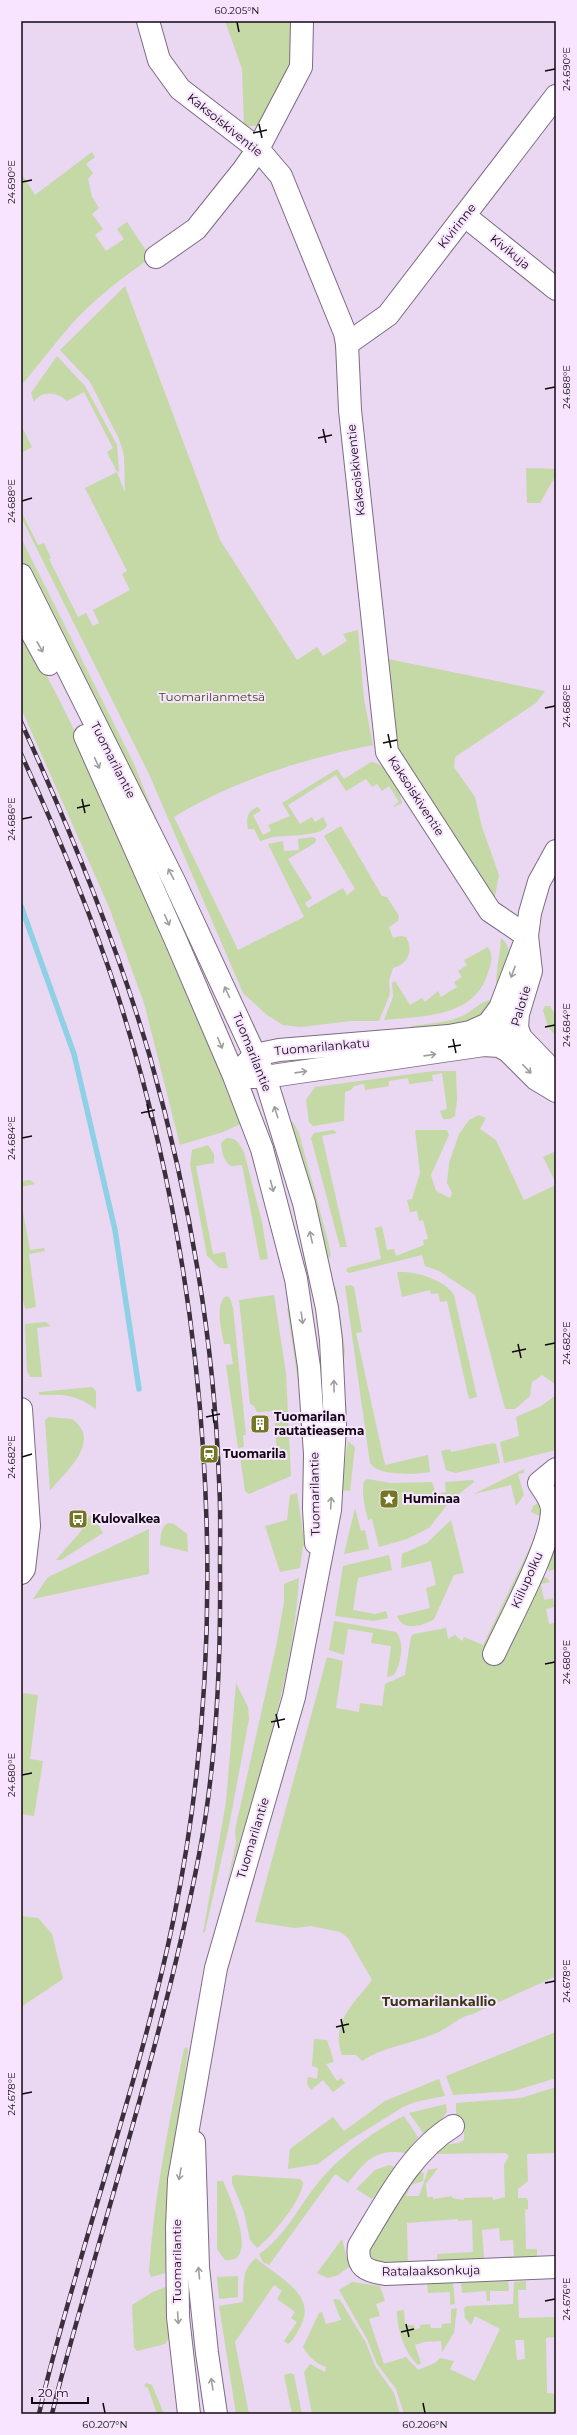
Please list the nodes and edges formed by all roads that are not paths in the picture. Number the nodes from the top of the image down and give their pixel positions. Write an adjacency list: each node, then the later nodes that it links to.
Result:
1 (148, 21): 4 (street, Kaksoiskiventie)
2 (302, 21): 4 (street)
3 (556, 96): 5 (street, Kivirinne)
4 (258, 149): 6 (street); 8 (street, Kaksoiskiventie)
5 (465, 216): 7 (street, Kivikuja); 8 (street, Kivirinne)
6 (156, 257)
7 (556, 289)
8 (347, 344): 12 (street, Kaksoiskiventie)
9 (21, 575): 16 (street, Tuomarilantie, one-way to 9)
10 (21, 612): 17 (street, Tuomarilantie, one-way to 17)
11 (556, 851): 12 (street, Palotie)
12 (527, 936): 13 (street, Palotie, one-way to 13); 14 (street, Palotie)
13 (488, 1024): 14 (street); 15 (street, Palotie); 16 (street, Tuomarilankatu)
14 (517, 1028): 15 (street, Palotie); 19 (street)
15 (499, 1046): 18 (street, Tuomarilankatu, one-way to 15); 20 (street, one-way to 20)
16 (255, 1055): 17 (street); 18 (street, Tuomarilantie)
17 (234, 1076): 18 (street, Tuomarilankatu); 23 (street, Tuomarilantie, one-way to 23)
18 (265, 1077): 23 (street, Tuomarilantie, one-way to 18)
19 (556, 1086)
20 (556, 1091)
21 (21, 1409): 24 (street)
22 (556, 1469): 25 (street, Kiilupolku)
23 (318, 1569): 26 (street, Tuomarilantie)
24 (21, 1573)
25 (494, 1654)
26 (192, 2108): 29 (street, Tuomarilantie, one-way to 29); 30 (street, Tuomarilantie, one-way to 26)
27 (453, 2126): 28 (street, Ratalaaksonkuja)
28 (556, 2266)
29 (189, 2414)
30 (216, 2414)

